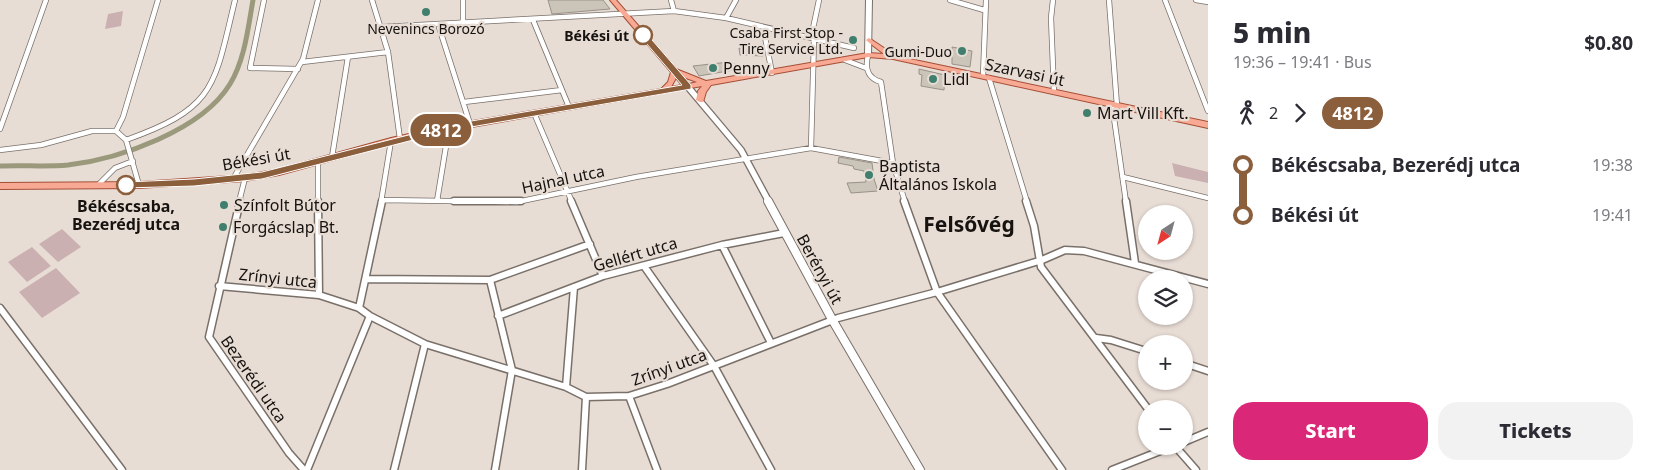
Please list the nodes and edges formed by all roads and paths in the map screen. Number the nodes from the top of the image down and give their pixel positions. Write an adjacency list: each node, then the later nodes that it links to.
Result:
1 (46, 0): 58 (street)
2 (158, 0): 59 (street)
3 (236, 0): 62 (street)
4 (264, 0): 40 (street)
5 (318, 0): 37 (street)
6 (372, 0): 27 (street)
7 (463, 0): 25 (street)
8 (613, 0): 22 (main road)
9 (671, 0): 21 (street)
10 (736, 0): 23 (street)
11 (819, 0): 29 (street)
12 (869, 0): 30 (main road)
13 (950, 0): 20 (street)
14 (986, 0): 20 (street)
15 (1053, 0): 48 (street)
16 (1109, 0): 51 (street)
17 (1164, 0): 53 (street)
18 (1196, 0): 19 (street)
19 (1208, 2)
20 (984, 10): 43 (street)
21 (674, 11): 22 (street); 23 (street)
22 (625, 14): 24 (street); 41 (main road)
23 (726, 18): 28 (street)
24 (532, 20): 25 (street); 46 (street)
25 (463, 22): 26 (street)
26 (438, 24): 27 (street); 50 (street)
27 (382, 27): 32 (street)
28 (763, 27): 29 (street); 42 (street)
29 (813, 39): 31 (street); 38 (street)
30 (869, 40): 33 (main road); 35 (main road)
31 (854, 48)
32 (388, 52): 34 (street); 60 (street)
33 (868, 55): 35 (main road, Szarvasi út); 36 (main road, Szarvasi út); 39 (street)
34 (348, 57): 37 (street); 65 (street)
35 (893, 57): 43 (main road, Szarvasi út)
36 (845, 60): 38 (main road, Szarvasi út); 39 (street)
37 (302, 62): 40 (street)
38 (813, 66): 42 (main road, Szarvasi út); 63 (street)
39 (866, 68): 69 (street)
40 (298, 69): 72 (street)
41 (674, 71): 44 (main road); 45 (main road); 47 (main road)
42 (772, 73): 44 (main road, Szarvasi út)
43 (986, 77): 48 (main road, Szarvasi út); 83 (street)
44 (708, 84): 45 (main road, Szarvasi út); 49 (main road)
45 (688, 87): 47 (main road, Békési út); 49 (street, Berényi út)
46 (562, 90): 50 (street); 52 (street)
47 (663, 91): 52 (main road, Békési út)
48 (1054, 92): 51 (main road, Szarvasi út)
49 (700, 100): 66 (street, Berényi út)
50 (464, 102): 55 (street)
51 (1115, 105): 56 (main road, Szarvasi út); 70 (street)
52 (569, 106): 54 (main road, Békési út)
53 (1208, 110)
54 (534, 113): 55 (main road, Békési út); 76 (street)
55 (470, 124): 57 (main road, Békési út)
56 (1208, 126)
57 (448, 128): 60 (main road, Békési út); 79 (street)
58 (0, 129)
59 (116, 131): 62 (street); 64 (street)
60 (400, 139): 61 (main road, Békési út)
61 (391, 141): 65 (main road, Békési út); 78 (street)
62 (126, 143): 67 (street)
63 (811, 148): 66 (street, Hajnal utca); 69 (street, Hajnal utca)
64 (0, 150)
65 (332, 158): 68 (main road, Békési út)
66 (746, 159): 76 (street, Hajnal utca); 80 (street, Berényi út)
67 (133, 161): 73 (street); 74 (street)
68 (318, 161): 71 (main road, Békési út); 93 (street)
69 (893, 163): 92 (street)
70 (1123, 177): 77 (street); 84 (street)
71 (245, 178): 72 (main road, Békési út); 90 (street, Bezerédi utca)
72 (233, 180): 74 (main road, Békési út)
73 (98, 185): 74 (main road, Békési út); 75 (main road, Békési út)
74 (139, 185)
75 (1, 187)
76 (566, 191): 79 (street, Hajnal utca); 81 (street)
77 (1208, 198)
78 (383, 200): 79 (street, Hajnal utca); 87 (street)
79 (437, 201)
80 (784, 233): 82 (street, Gellért utca); 98 (street, Berényi út)
81 (590, 244): 86 (street); 88 (street)
82 (722, 245): 85 (street, Gellért utca); 100 (street)
83 (1042, 260): 84 (street, Zrínyi utca); 92 (street, Zrínyi utca); 99 (street)
84 (1135, 264): 89 (street, Zrínyi utca)
85 (644, 266): 86 (street, Gellért utca); 103 (street)
86 (604, 276): 91 (street, Gellért utca)
87 (367, 279): 88 (street); 95 (street)
88 (490, 280): 97 (street)
89 (1208, 284)
90 (219, 286): 93 (street, Zrínyi utca); 116 (street, Bezerédi utca)
91 (574, 287): 97 (street, Gellért utca); 107 (street)
92 (937, 292): 98 (street, Zrínyi utca); 123 (street)
93 (319, 295): 95 (street, Zrínyi utca)
94 (0, 308): 115 (street)
95 (359, 308): 96 (street, Zrínyi utca)
96 (370, 316): 101 (street, Zrínyi utca); 116 (street)
97 (498, 316): 105 (street)
98 (833, 321): 100 (street, Zrínyi utca); 122 (street, Berényi út)
99 (1096, 338): 102 (street); 110 (street)
100 (771, 343): 103 (street, Zrínyi utca)
101 (425, 344): 105 (street, Zrínyi utca); 117 (street)
102 (1138, 348)
103 (714, 366): 108 (street, Zrínyi utca); 121 (street)
104 (1193, 366): 106 (street)
105 (512, 370): 107 (street, Zrínyi utca); 118 (street)
106 (1208, 371)
107 (566, 387): 109 (street, Zrínyi utca)
108 (629, 396): 109 (street, Zrínyi utca); 120 (street)
109 (586, 397): 119 (street)
110 (1141, 400)
111 (1208, 432): 112 (street)
112 (1193, 438)
113 (1151, 455): 124 (street)
114 (1182, 455): 125 (street)
115 (122, 470)
116 (306, 470)
117 (394, 470)
118 (495, 470)
119 (582, 470)
120 (657, 470)
121 (771, 470)
122 (920, 470)
123 (1062, 470)
124 (1112, 470)
125 (1196, 470)

